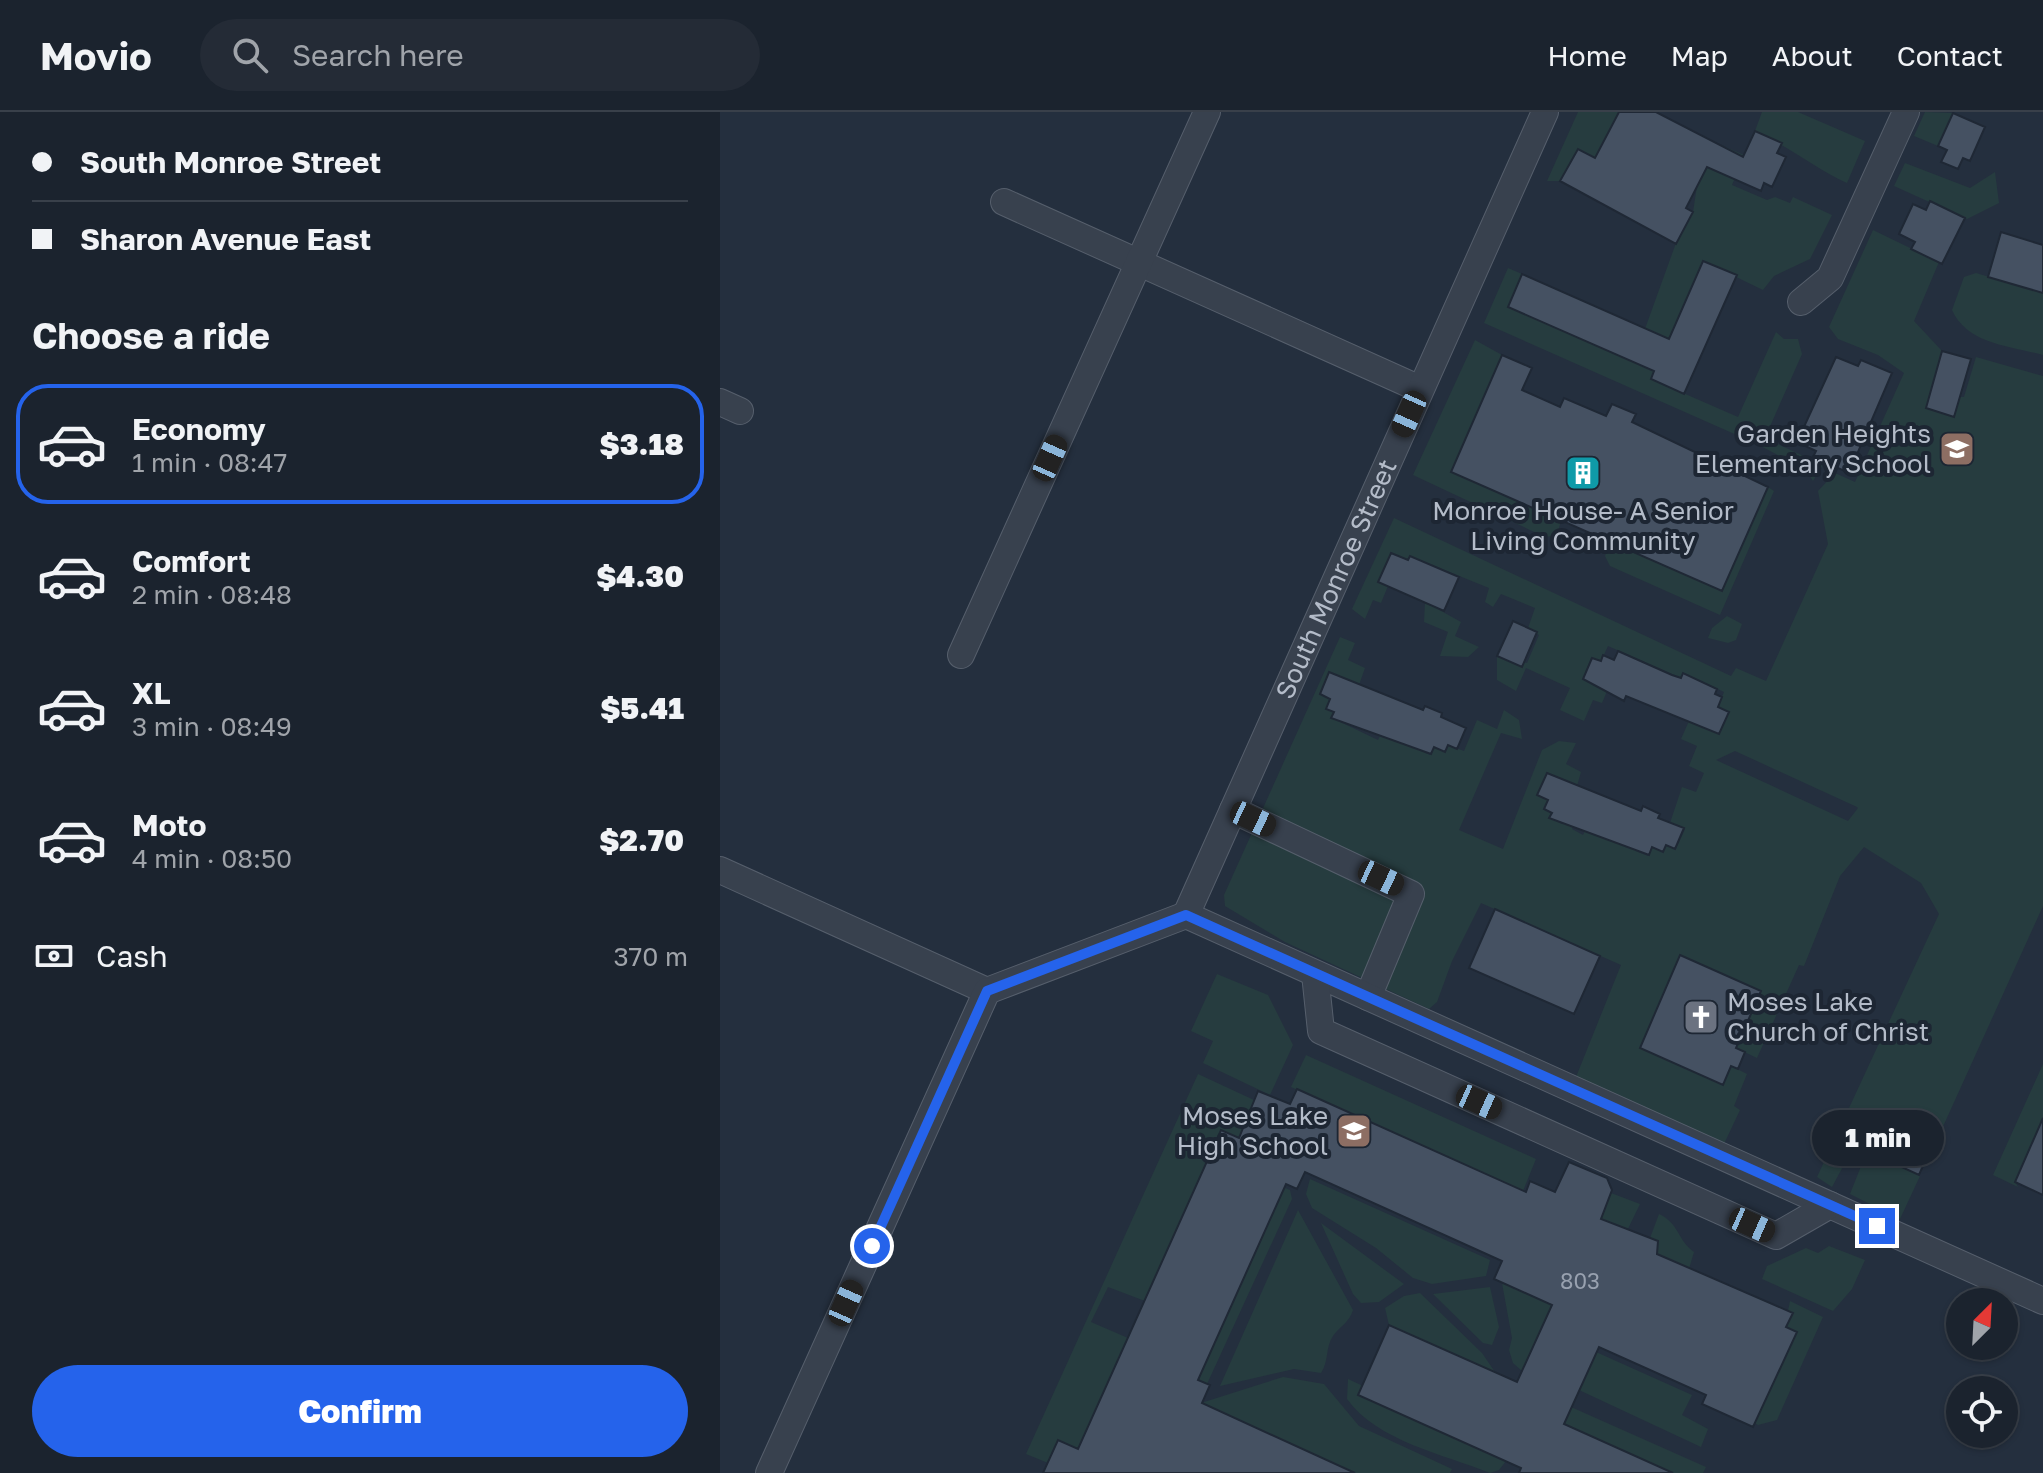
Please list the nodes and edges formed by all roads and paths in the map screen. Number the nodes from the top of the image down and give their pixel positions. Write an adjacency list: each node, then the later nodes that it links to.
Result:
1 (1207, 112): 5 (street)
2 (1545, 112): 7 (street, South Monroe Street)
3 (1906, 112): 6 (street)
4 (1004, 202): 5 (street)
5 (1139, 262): 7 (street); 8 (street)
6 (1801, 302)
7 (1420, 389): 9 (street, South Monroe Street)
8 (961, 655)
9 (1233, 810): 11 (street, South Monroe Street); 14 (street)
10 (720, 870): 13 (street)
11 (1186, 915): 12 (street); 13 (street)
12 (1315, 974): 14 (street); 15 (street)
13 (987, 991): 17 (street)
14 (1368, 997): 15 (street)
15 (1830, 1205): 16 (street)
16 (2043, 1301)
17 (769, 1473)

